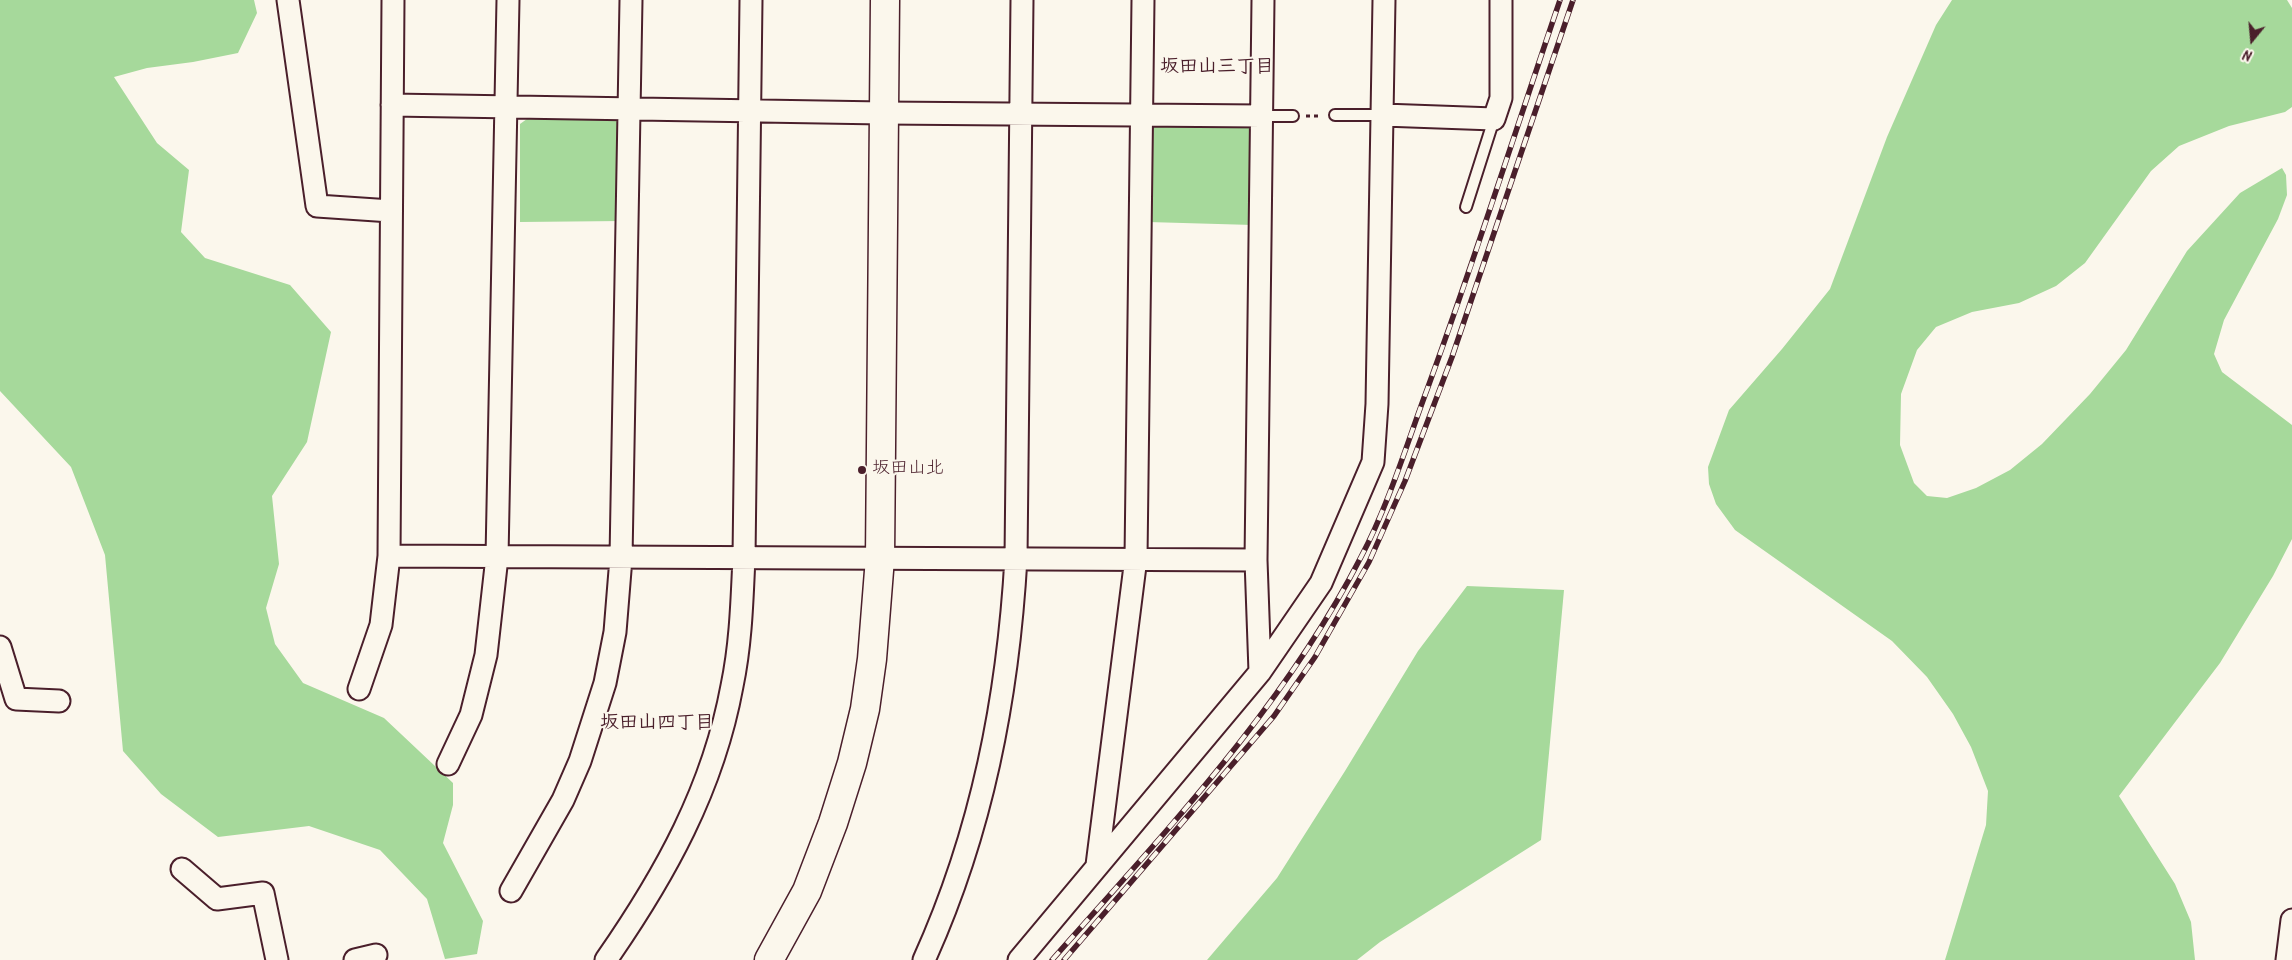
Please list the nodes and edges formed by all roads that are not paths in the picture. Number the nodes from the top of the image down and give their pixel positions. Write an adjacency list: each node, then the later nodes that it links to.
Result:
1 (288, 0): 25 (street)
2 (393, 0): 12 (street)
3 (508, 0): 13 (street)
4 (631, 0): 14 (street)
5 (751, 0): 15 (street)
6 (885, 0): 16 (street)
7 (1022, 0): 17 (street)
8 (1143, 0): 20 (street)
9 (1263, 0): 21 (street)
10 (1384, 0): 19 (street)
11 (1500, 0): 23 (street)
12 (392, 105): 13 (street); 25 (street)
13 (505, 107): 14 (street); 27 (street)
14 (628, 109): 15 (street); 29 (street)
15 (750, 111): 16 (street); 28 (street)
16 (883, 113): 17 (street); 30 (street)
17 (1021, 113): 20 (street); 31 (street)
18 (1335, 115): 19 (lane)
19 (1383, 115): 23 (street); 35 (street)
20 (1143, 116): 21 (street); 32 (street)
21 (1262, 116): 22 (lane); 33 (street)
22 (1292, 116)
23 (1494, 119): 24 (lane)
24 (1466, 207)
25 (392, 211): 26 (street)
26 (389, 556): 27 (street); 36 (street)
27 (497, 557): 29 (street); 38 (street)
28 (744, 557): 29 (street); 30 (street); 47 (street)
29 (621, 558): 41 (street)
30 (880, 558): 31 (street); 48 (street)
31 (1016, 558): 32 (street); 44 (street)
32 (1136, 558): 33 (street); 39 (street)
33 (1256, 560): 35 (street)
34 (0, 647): 37 (street)
35 (1260, 672): 39 (street)
36 (359, 689)
37 (59, 701)
38 (448, 764)
39 (1097, 865): 49 (street)
40 (182, 869): 45 (street)
41 (511, 891)
42 (2292, 920): 50 (street)
43 (376, 955): 46 (street)
44 (926, 959)
45 (277, 960)
46 (355, 960)
47 (606, 960)
48 (769, 960)
49 (1019, 960)
50 (2287, 960)

